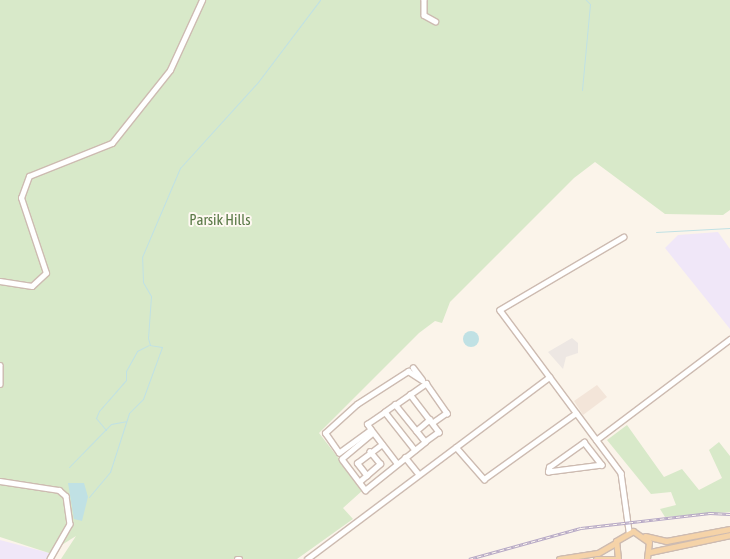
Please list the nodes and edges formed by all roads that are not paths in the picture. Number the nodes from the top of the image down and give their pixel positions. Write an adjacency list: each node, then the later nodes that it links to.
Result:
1 (202, 0): 5 (street)
2 (424, 0): 3 (street)
3 (435, 21)
4 (624, 237): 9 (street)
5 (0, 281)
6 (730, 339): 18 (street)
7 (0, 365): 10 (street)
8 (413, 368): 17 (street)
9 (549, 377): 14 (street); 21 (street)
10 (0, 384)
11 (410, 394): 12 (street); 15 (street); 15 (street)
12 (395, 405): 13 (street); 16 (street)
13 (384, 412): 17 (street); 22 (street)
14 (576, 413): 18 (street); 21 (street)
15 (432, 421): 16 (street); 19 (street)
16 (416, 430): 19 (street)
17 (372, 432): 20 (street); 30 (street)
18 (596, 440): 32 (street)
19 (425, 442): 22 (street)
20 (382, 444): 23 (street); 26 (street)
21 (456, 447): 27 (street)
22 (415, 450): 24 (street)
23 (370, 452): 28 (street); 28 (street)
24 (405, 457): 26 (street); 27 (street)
25 (563, 458): 25 (street)
26 (397, 464): 30 (street)
27 (419, 474): 38 (street)
28 (367, 476): 30 (street)
29 (0, 480): 37 (street)
30 (359, 482)
31 (730, 529): 34 (main road)
32 (629, 531): 34 (main road); 35 (main road)
33 (730, 535): 36 (main road)
34 (646, 536): 36 (main road)
35 (616, 541): 39 (main road); 41 (main road)
36 (650, 552): 42 (main road)
37 (50, 559)
38 (307, 559)
39 (559, 559)
40 (596, 559): 41 (main road)
41 (618, 559)
42 (647, 559)

